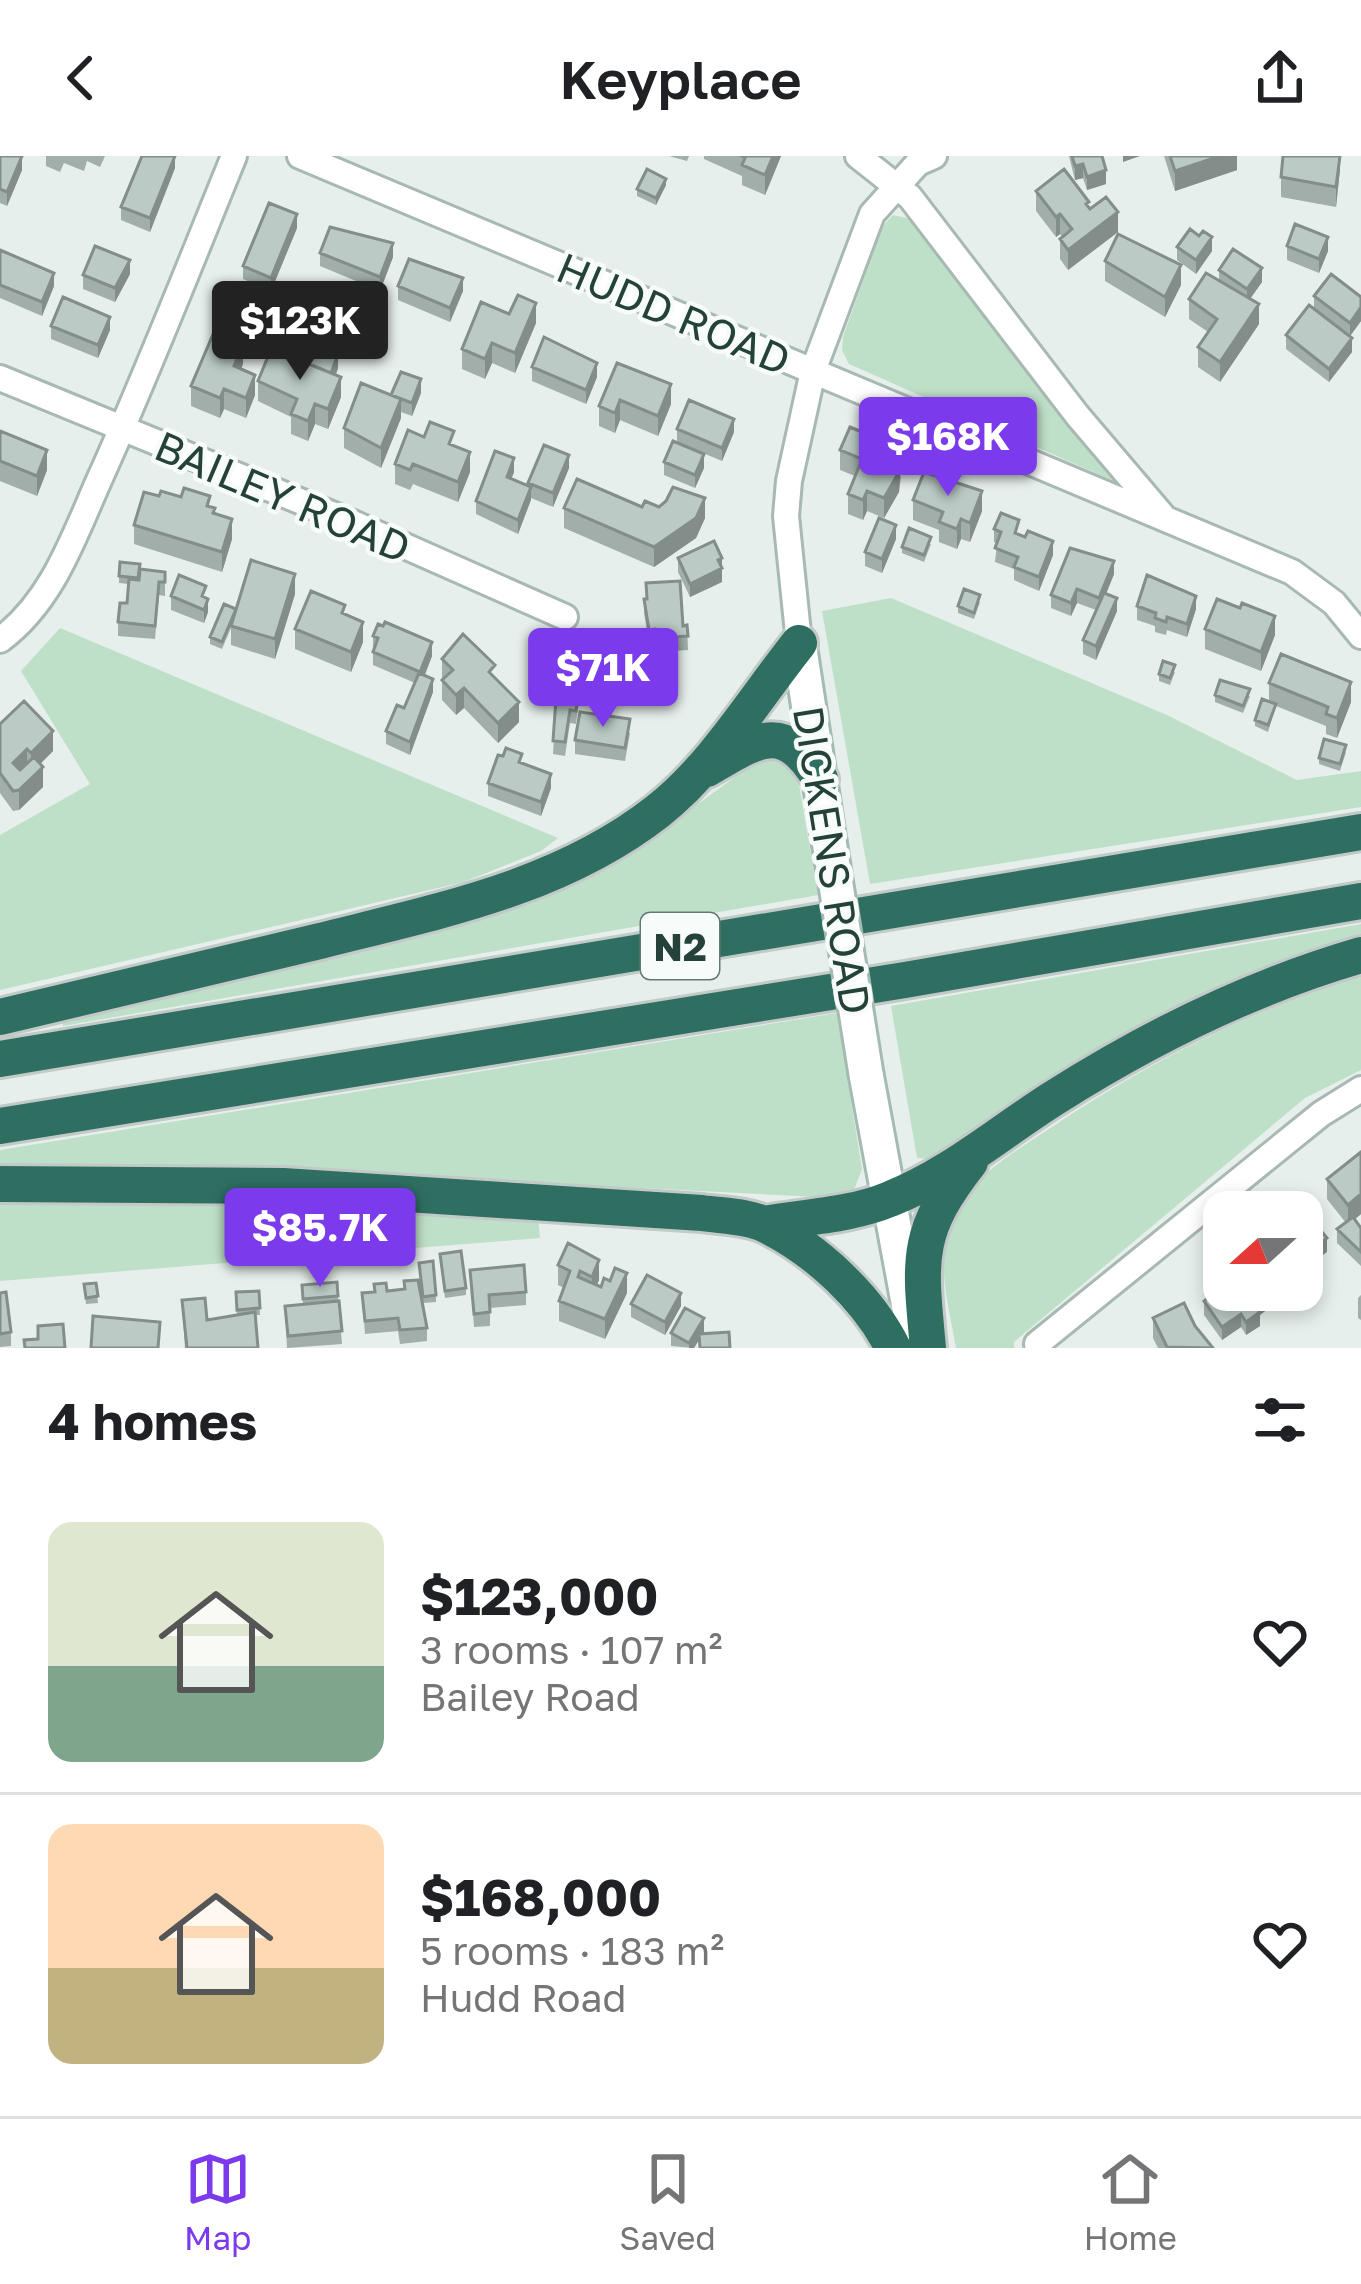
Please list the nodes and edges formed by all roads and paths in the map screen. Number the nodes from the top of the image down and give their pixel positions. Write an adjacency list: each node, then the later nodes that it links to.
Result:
1 (234, 156): 8 (street)
2 (300, 156): 6 (street, HUDD ROAD)
3 (858, 156): 5 (street)
4 (934, 156): 5 (street, DICKENS ROAD)
5 (897, 184): 6 (street, DICKENS ROAD); 9 (street)
6 (813, 371): 9 (street, HUDD ROAD); 13 (street, DICKENS ROAD)
7 (0, 378): 8 (street, BAILEY ROAD)
8 (122, 429): 10 (street, BAILEY ROAD); 12 (street)
9 (1165, 518): 11 (street, HUDD ROAD)
10 (565, 617)
11 (1361, 636)
12 (0, 640)
13 (799, 643): 14 (highway); 15 (street, DICKENS ROAD)
14 (694, 776): 15 (highway); 19 (highway)
15 (820, 779): 25 (street, DICKENS ROAD, bridge)
16 (1361, 832): 20 (highway, N2)
17 (1361, 902): 22 (highway, N2)
18 (1361, 955): 23 (highway)
19 (0, 1017)
20 (0, 1059)
21 (1361, 1089): 27 (street)
22 (0, 1126)
23 (976, 1154): 25 (highway); 30 (highway)
24 (0, 1184): 26 (highway)
25 (889, 1200): 26 (highway); 29 (street, DICKENS ROAD)
26 (764, 1223): 28 (highway)
27 (1037, 1345)
28 (892, 1348)
29 (916, 1348)
30 (928, 1348)

